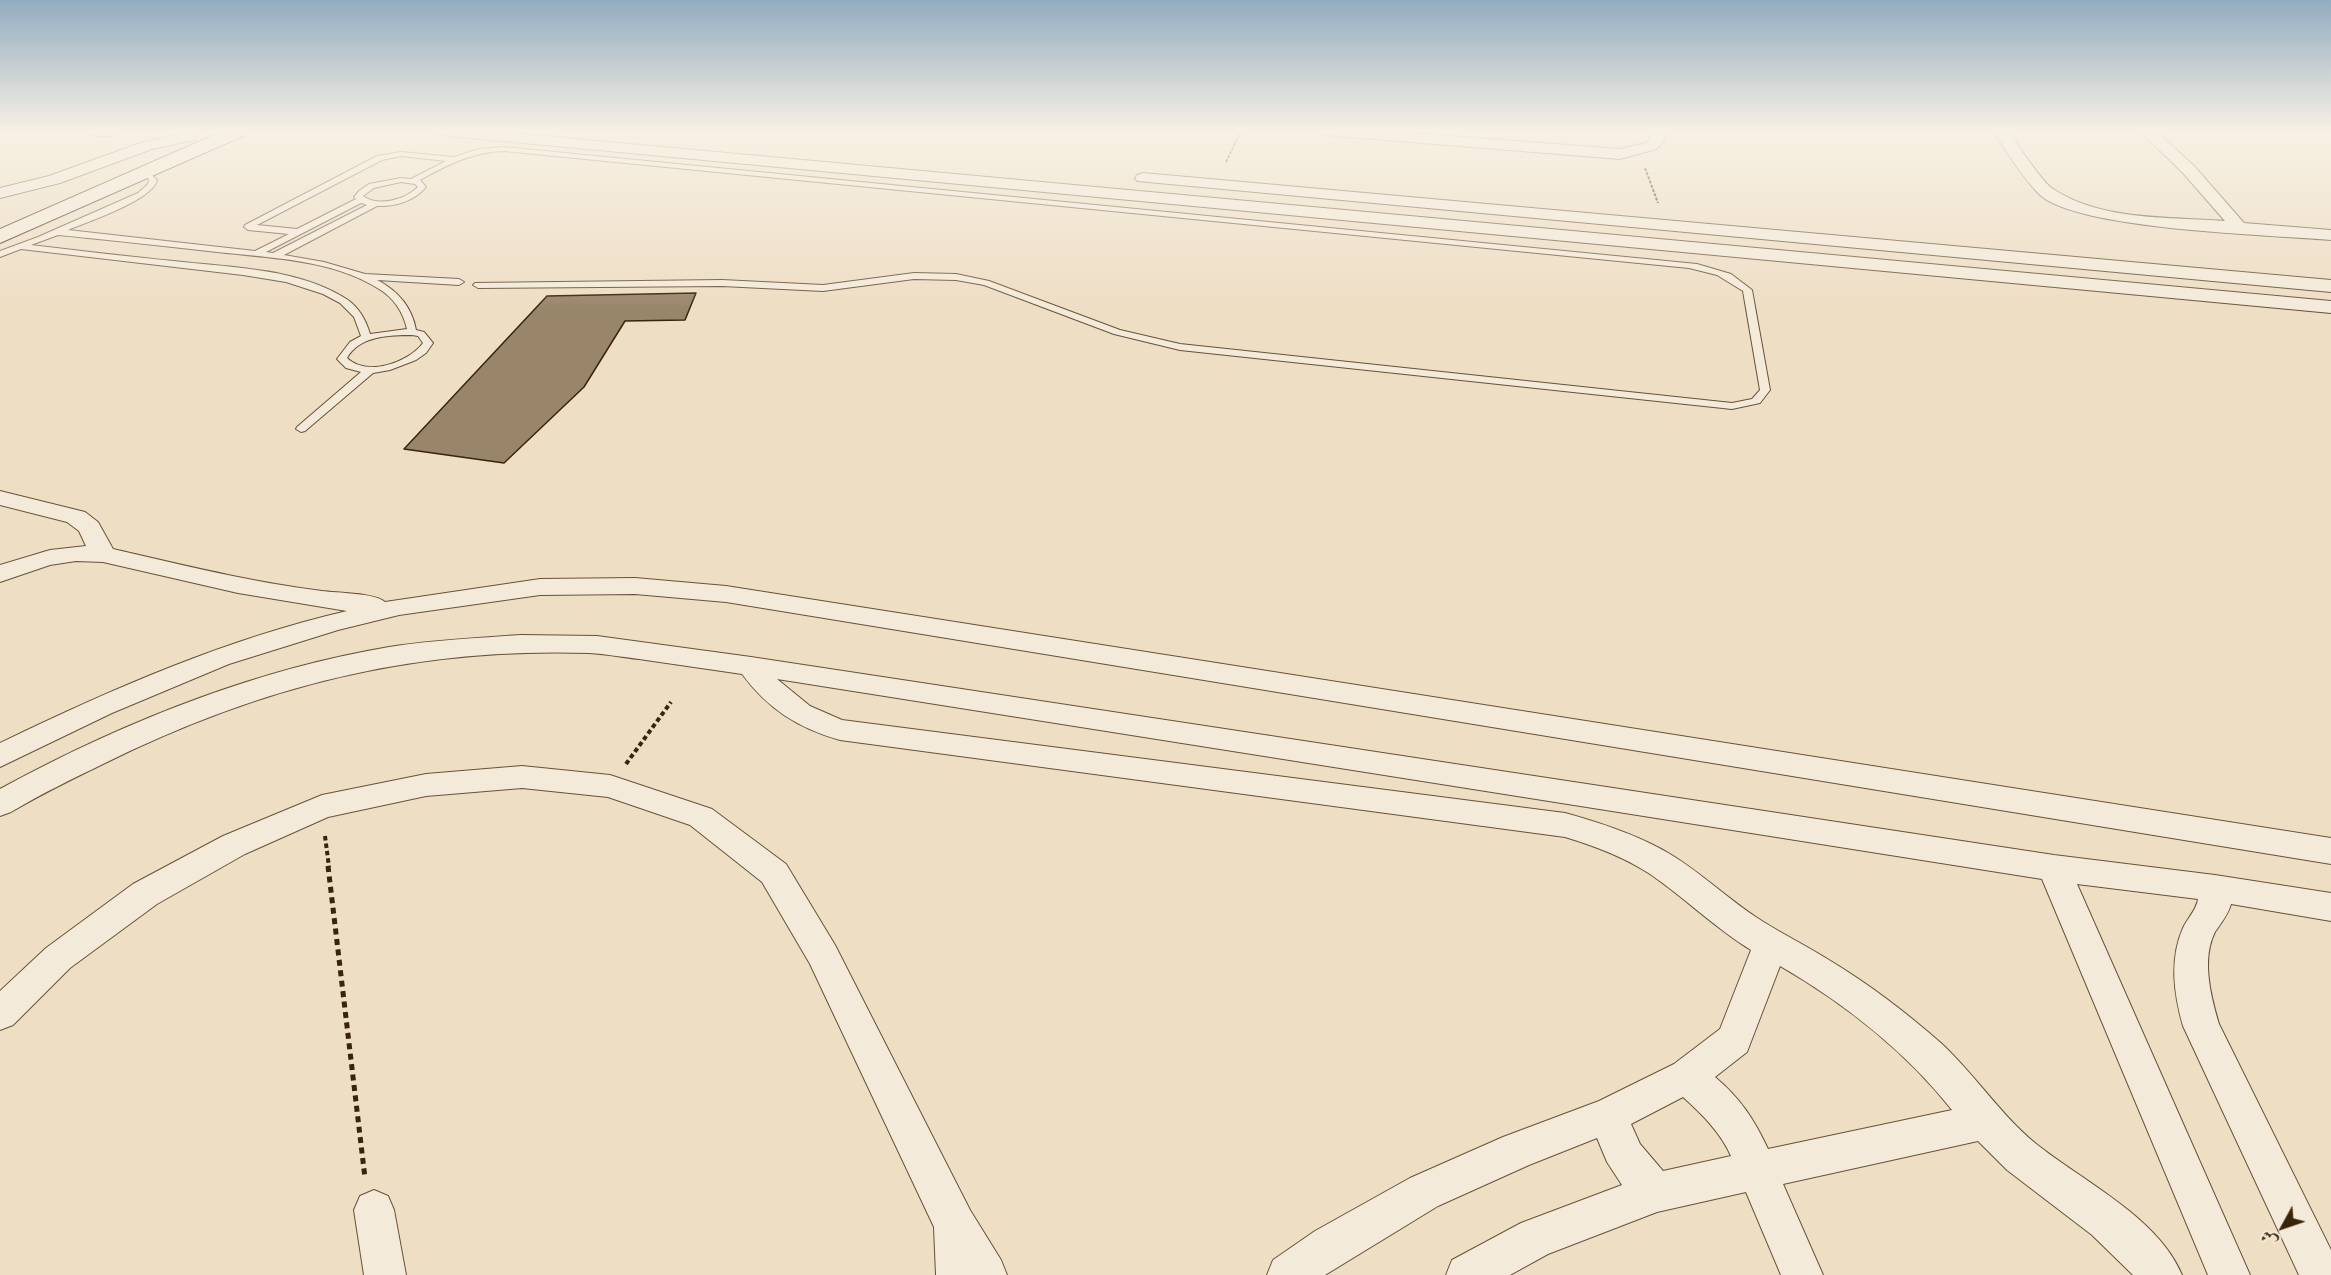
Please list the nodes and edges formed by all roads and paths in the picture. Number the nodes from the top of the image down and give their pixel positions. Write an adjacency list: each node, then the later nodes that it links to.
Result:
1 (64, 190): 16 (street)
2 (105, 190): 21 (street)
3 (146, 190): 18 (lane)
4 (318, 190): 19 (lane)
5 (364, 190): 13 (lane)
6 (419, 190): 14 (lane)
7 (934, 190): 32 (lane)
8 (1074, 190): 34 (street)
9 (1280, 190): 33 (street)
10 (1654, 190): 15 (path)
11 (2046, 190): 17 (street)
12 (2207, 190): 17 (street)
13 (360, 200): 14 (lane); 19 (lane)
14 (377, 203): 27 (lane)
15 (1659, 204)
16 (0, 218)
17 (2240, 227): 20 (street)
18 (58, 232): 22 (lane); 23 (lane)
19 (298, 232): 26 (lane)
20 (2331, 235)
21 (0, 237)
22 (161, 243): 24 (lane); 28 (lane)
23 (22, 247): 25 (lane); 28 (lane)
24 (243, 253): 26 (lane); 30 (lane)
25 (0, 254)
26 (256, 255): 27 (lane)
27 (273, 257): 29 (lane)
28 (130, 259): 30 (lane)
29 (299, 261): 31 (lane); 32 (lane)
30 (214, 269): 31 (lane)
31 (269, 277): 36 (lane)
32 (361, 277): 35 (lane)
33 (2331, 286)
34 (2331, 308)
35 (411, 332): 36 (lane); 37 (lane)
36 (367, 339): 37 (lane)
37 (371, 369): 38 (lane)
38 (301, 429)
39 (0, 498): 40 (street)
40 (103, 554): 41 (street); 42 (street)
41 (0, 574)
42 (399, 607): 45 (street); 49 (street)
43 (751, 666): 47 (street); 50 (street); 53 (street)
44 (671, 702): 46 (path)
45 (0, 756)
46 (610, 786): 48 (street); 61 (street)
47 (0, 804)
48 (322, 807): 54 (street); 60 (path)
49 (2331, 851)
50 (2054, 868): 51 (street); 69 (street)
51 (2215, 888): 52 (street); 70 (street)
52 (2331, 907)
53 (1771, 944): 55 (street); 57 (street)
54 (0, 1014)
55 (1687, 1076): 56 (street); 58 (street)
56 (1610, 1115): 59 (street); 65 (street)
57 (1985, 1121): 58 (street); 68 (street)
58 (1757, 1169): 59 (street); 67 (street)
59 (1657, 1192): 66 (street)
60 (374, 1210): 62 (street)
61 (955, 1225): 63 (street); 64 (street)
62 (385, 1275)
63 (957, 1275)
64 (986, 1275)
65 (1288, 1275)
66 (1467, 1275)
67 (1802, 1275)
68 (2161, 1275)
69 (2229, 1275)
70 (2321, 1275)

